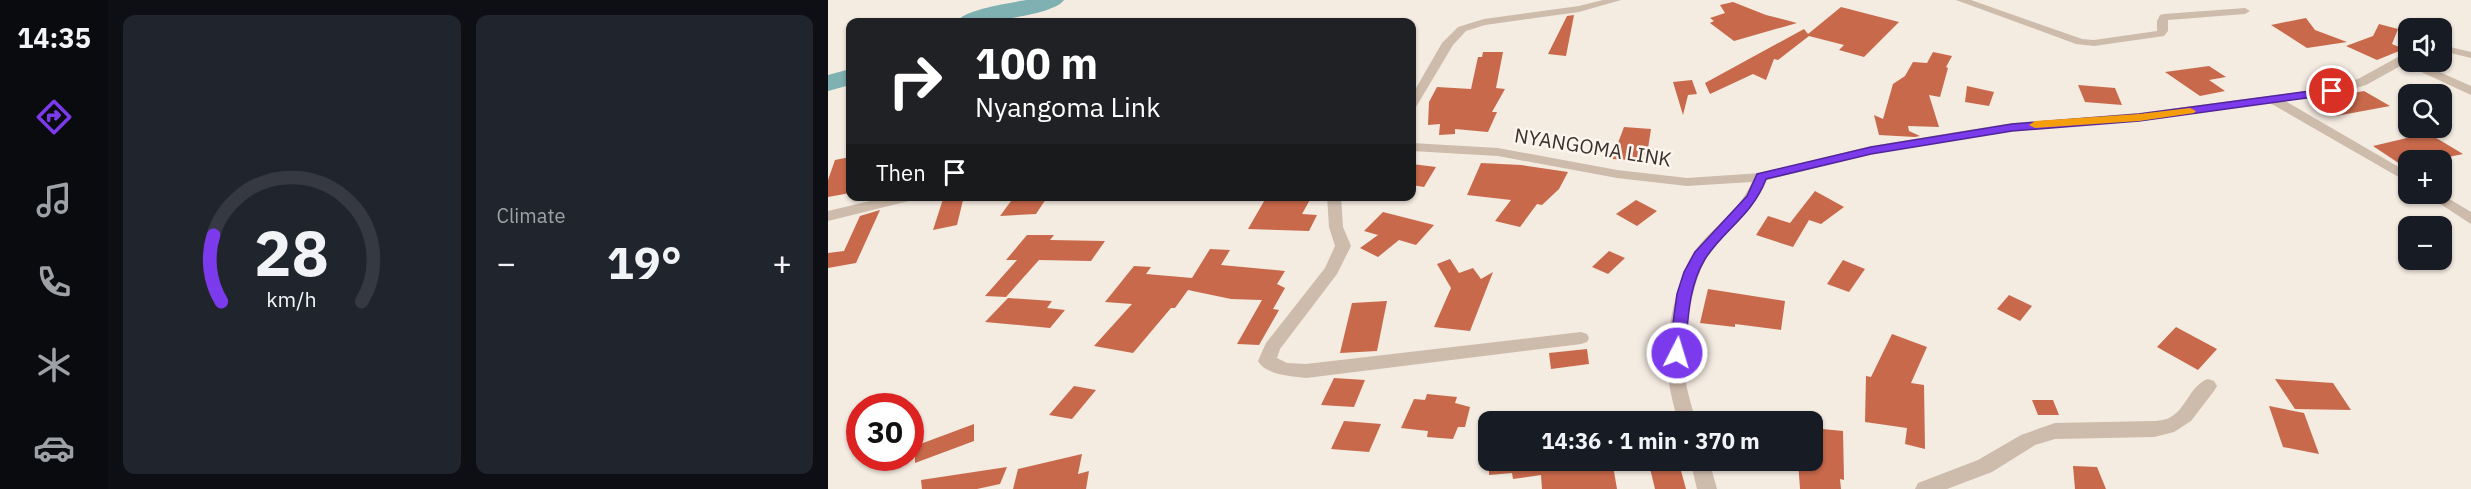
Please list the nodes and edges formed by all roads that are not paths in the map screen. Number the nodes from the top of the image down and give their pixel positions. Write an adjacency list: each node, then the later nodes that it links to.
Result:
1 (1616, 0): 9 (street)
2 (1961, 0): 3 (street)
3 (2245, 11)
4 (2452, 50): 5 (street)
5 (2471, 55)
6 (2398, 62): 10 (street, NYANGOMA LINK)
7 (2434, 72): 8 (street)
8 (2471, 91)
9 (1416, 97)
10 (2274, 100): 12 (street); 13 (street, NYANGOMA LINK)
11 (1416, 147): 13 (street, NYANGOMA LINK)
12 (2398, 173)
13 (1761, 177): 21 (street)
14 (891, 201): 17 (street)
15 (1334, 201): 19 (street)
16 (2448, 204): 18 (street)
17 (828, 216)
18 (2471, 219)
19 (1581, 338)
20 (2208, 386): 24 (street)
21 (1684, 411)
22 (1702, 471): 23 (street)
23 (1707, 489)
24 (1925, 489)

